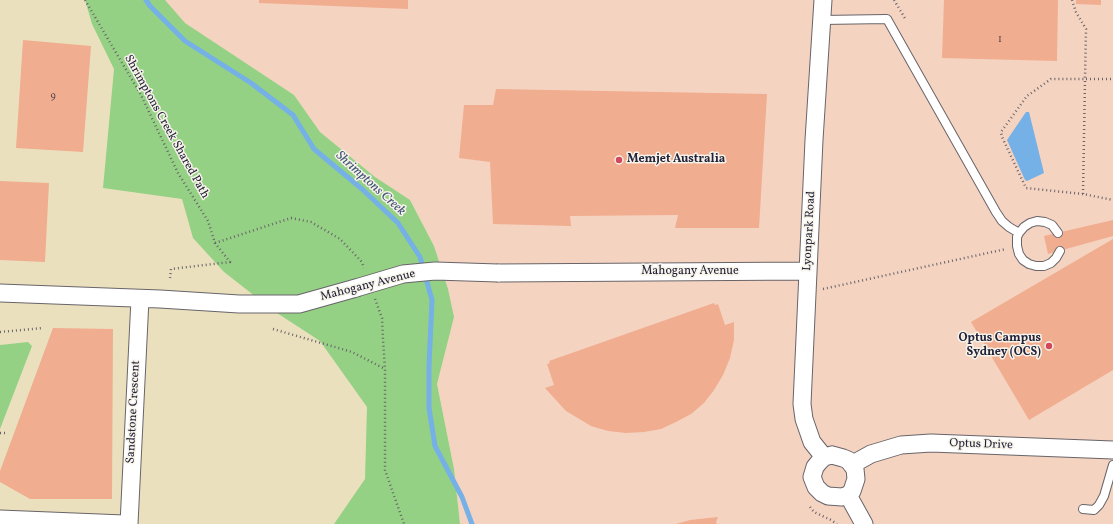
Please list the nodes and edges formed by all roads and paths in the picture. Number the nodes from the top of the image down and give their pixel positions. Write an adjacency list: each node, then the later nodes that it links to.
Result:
1 (85, 0): 13 (path, Shrimptons Creek Shared Path)
2 (823, 0): 5 (street, Lyonpark Road)
3 (894, 0): 6 (path)
4 (1072, 0): 7 (path)
5 (822, 20): 11 (lane); 17 (street, Lyonpark Road)
6 (906, 20)
7 (1084, 79): 8 (path); 9 (path); 9 (path)
8 (1113, 79)
9 (1083, 194): 10 (path)
10 (1113, 200)
11 (1019, 233): 12 (lane); 14 (lane)
12 (1058, 233)
13 (216, 243): 16 (path); 18 (path, Shrimptons Creek Shared Path)
14 (1017, 246): 15 (lane); 20 (path)
15 (1060, 251)
16 (364, 269)
17 (808, 271): 20 (street, Lyonpark Road); 22 (street, Mahogany Avenue, bridge)
18 (170, 278)
19 (0, 293): 22 (street, Mahogany Avenue)
20 (807, 293): 30 (street, Lyonpark Road)
21 (374, 297): 26 (path)
22 (140, 299): 38 (street, Sandstone Crescent)
23 (43, 328): 25 (path)
24 (273, 329): 26 (path)
25 (0, 332)
26 (385, 369): 39 (path)
27 (6, 433): 28 (path)
28 (0, 434)
29 (1113, 450): 31 (street, Optus Drive)
30 (824, 457): 31 (street); 33 (street)
31 (852, 464): 33 (street)
32 (1113, 465): 35 (lane)
33 (848, 495): 41 (street)
34 (810, 506): 40 (path)
35 (1083, 509)
36 (0, 519): 37 (street)
37 (124, 524)
38 (128, 524)
39 (404, 524)
40 (837, 524)
41 (864, 524)

